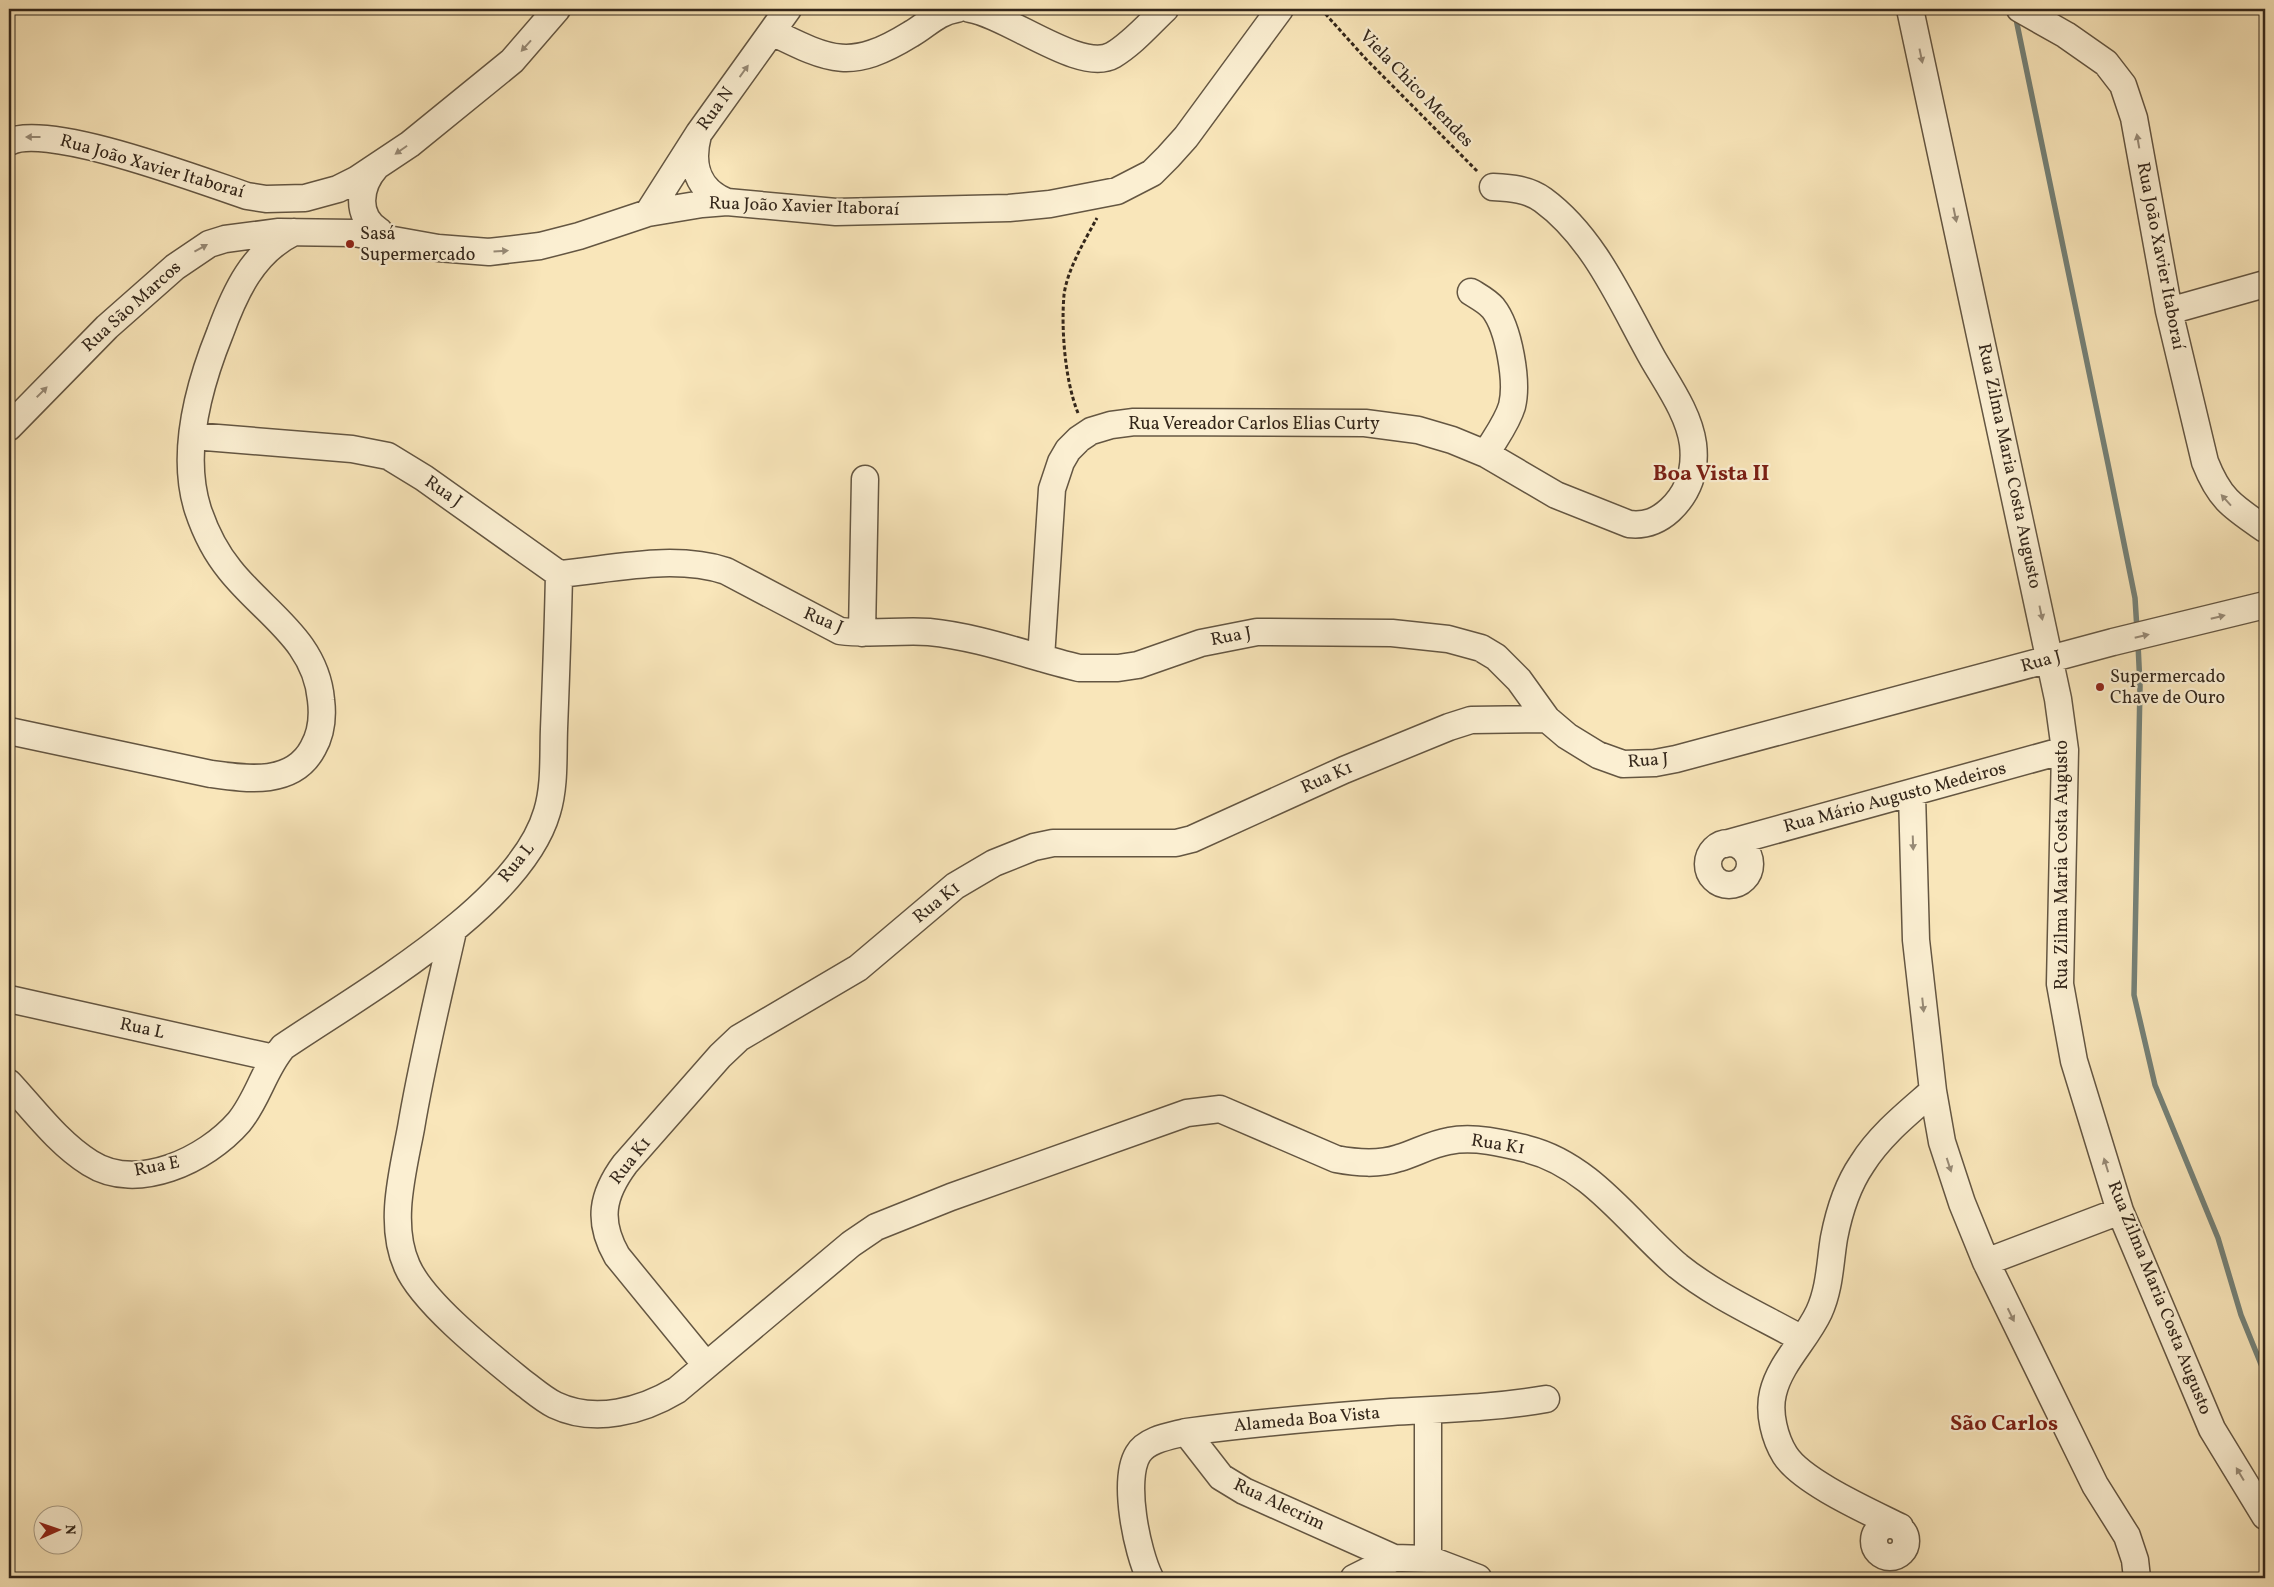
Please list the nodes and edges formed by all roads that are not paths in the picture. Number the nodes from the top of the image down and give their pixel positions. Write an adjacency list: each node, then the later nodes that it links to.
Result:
1 (557, 9): 12 (street, one-way to 12)
2 (788, 9): 9 (street, Rua N)
3 (956, 9): 9 (street)
4 (970, 9): 5 (street)
5 (1165, 9)
6 (1280, 9): 15 (street, Rua João Xavier Itaboraí)
7 (2020, 9): 24 (street, Rua João Xavier Itaboraí, one-way to 7)
8 (1915, 16): 35 (street, Rua Zilma Maria Costa Augusto, one-way to 35)
9 (772, 32): 10 (street, Rua N, one-way to 9)
10 (699, 133): 15 (street); 16 (street, Rua N)
11 (9, 142): 14 (street, Rua João Xavier Itaboraí, one-way to 11)
12 (370, 171): 14 (street); 17 (street); 18 (street)
13 (1493, 187): 27 (street, Rua Vereador Carlos Elias Curty)
14 (251, 196): 17 (street); 19 (street)
15 (727, 202): 16 (street, Rua João Xavier Itaboraí)
16 (648, 213): 20 (street, Rua João Xavier Itaboraí, one-way to 16)
17 (295, 225): 18 (street); 19 (street, Rua São Marcos); 19 (street); 20 (street, Rua João Xavier Itaboraí); 21 (street)
18 (379, 231): 20 (street)
19 (236, 237): 21 (street); 25 (street, Rua São Marcos, one-way to 19)
20 (409, 243)
21 (252, 268): 26 (street)
22 (2265, 284): 24 (street)
23 (1471, 292): 27 (street)
24 (2169, 311): 29 (street, Rua João Xavier Itaboraí, one-way to 24)
25 (9, 427)
26 (193, 436): 31 (street, Rua J); 37 (street)
27 (1486, 454): 34 (street, Rua Vereador Carlos Elias Curty)
28 (865, 479): 33 (street)
29 (2265, 530): 30 (street)
30 (2265, 534)
31 (559, 574): 33 (street, Rua J); 41 (street, Rua L)
32 (2265, 605): 35 (street, Rua J, one-way to 32)
33 (862, 633): 34 (street, Rua J)
34 (1040, 658): 36 (street, Rua J)
35 (2051, 659): 36 (street, Rua J); 38 (street, Rua Zilma Maria Costa Augusto)
36 (1547, 719): 49 (street, Rua K1)
37 (9, 731)
38 (2065, 750): 39 (street, Rua Mário Augusto Medeiros); 46 (street, Rua Zilma Maria Costa Augusto, one-way to 38)
39 (1912, 794): 40 (street, Rua Mário Augusto Medeiros); 45 (street, one-way to 45)
40 (1724, 844)
41 (453, 931): 43 (street, Rua L); 49 (street, Rua K1)
42 (9, 999): 43 (street, Rua L)
43 (279, 1052): 44 (street, Rua E)
44 (9, 1083)
45 (1932, 1090): 47 (street, one-way to 47); 48 (street)
46 (2120, 1211): 47 (street); 53 (street, Rua Zilma Maria Costa Augusto, one-way to 46)
47 (1986, 1262): 60 (street, one-way to 60)
48 (1802, 1339): 49 (street, Rua K1); 54 (street)
49 (706, 1365)
50 (1546, 1399): 51 (street, Alameda Boa Vista)
51 (1428, 1412): 52 (street, Alameda Boa Vista); 56 (street)
52 (1186, 1432): 55 (street, Rua Alecrim); 57 (street)
53 (2265, 1516)
54 (1900, 1527)
55 (1394, 1558): 56 (street, Rua Alecrim); 58 (street)
56 (1428, 1559): 59 (street, Rua Alecrim)
57 (1150, 1578)
58 (1354, 1578)
59 (1478, 1578)
60 (2137, 1578)

